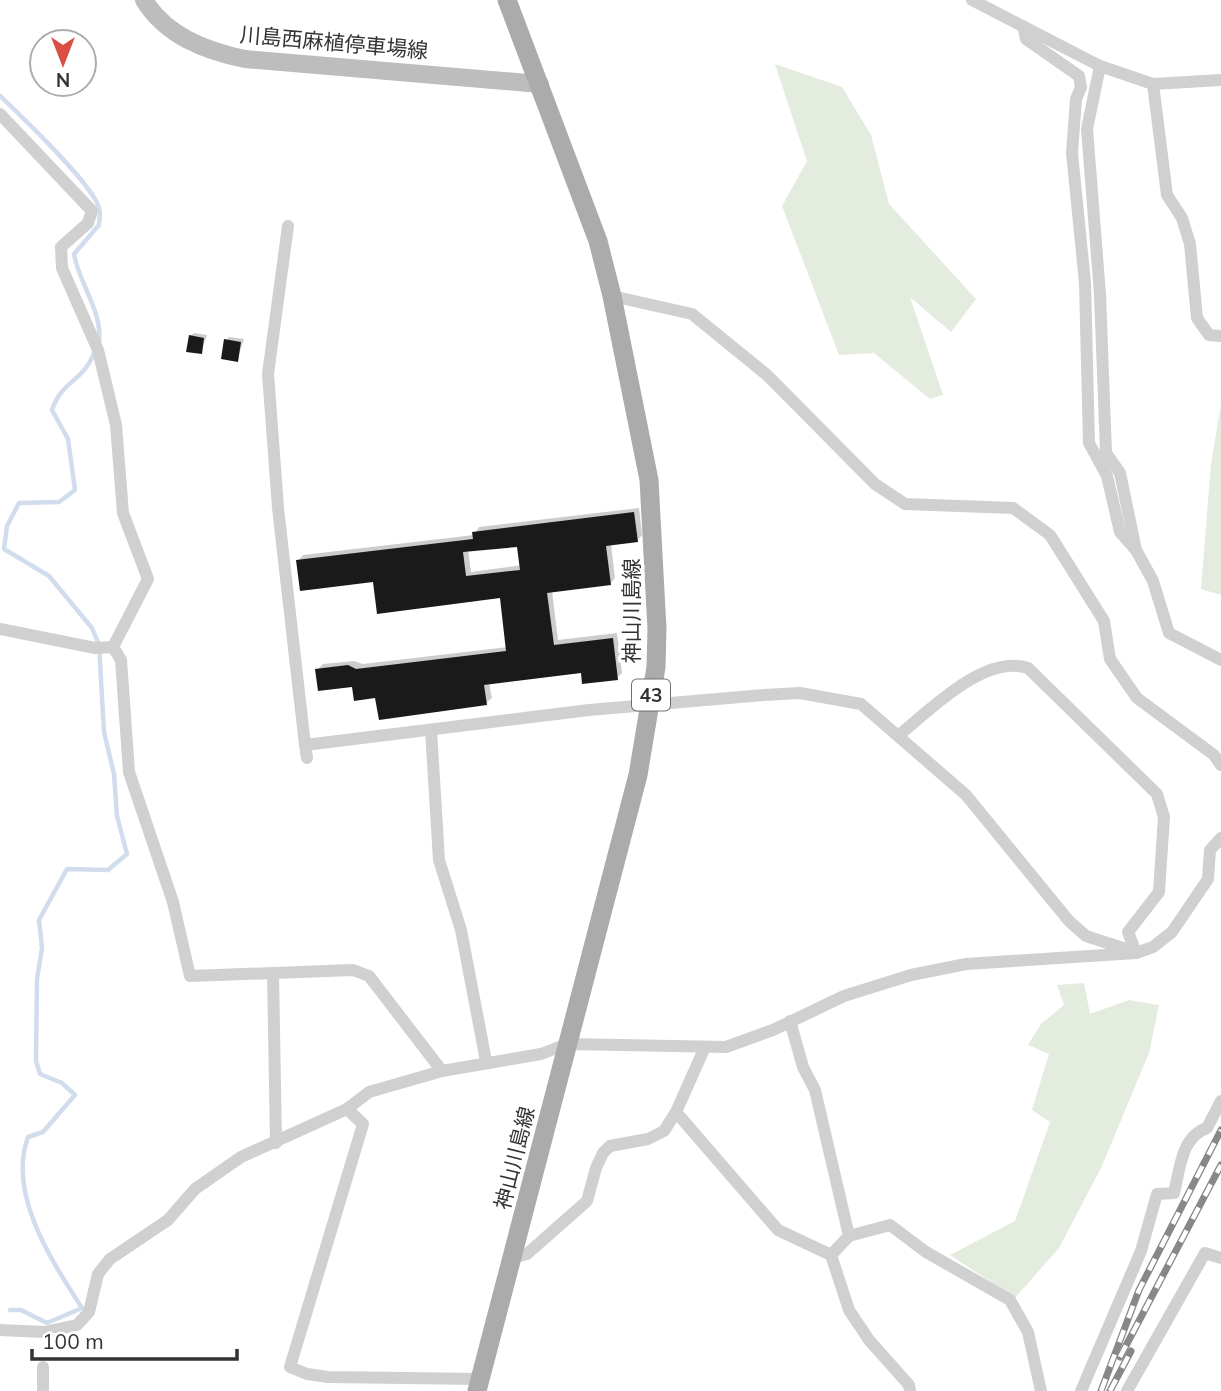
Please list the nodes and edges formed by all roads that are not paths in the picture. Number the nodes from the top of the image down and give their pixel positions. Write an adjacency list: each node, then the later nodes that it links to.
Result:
1 (144, 0): 7 (main road, 川島西麻植停車場線)
2 (507, 0): 7 (main road, 神山川島線 / 43)
3 (972, 0): 4 (street)
4 (1023, 26): 5 (street); 13 (street)
5 (1100, 66): 8 (street); 13 (street)
6 (1221, 80): 8 (street)
7 (540, 84): 11 (main road, 神山川島線 / 43)
8 (1153, 84): 12 (street)
9 (0, 114): 15 (street)
10 (288, 226): 18 (street)
11 (612, 296): 17 (main road, 神山川島線 / 43); 20 (street)
12 (1221, 335)
13 (1136, 550): 16 (street)
14 (0, 629): 15 (street)
15 (105, 647): 24 (street)
16 (1221, 660)
17 (650, 705): 18 (street); 19 (street); 26 (main road, 神山川島線 / 43)
18 (430, 730): 28 (street)
19 (898, 736): 23 (street); 23 (street)
20 (1221, 765)
21 (1221, 838): 22 (street)
22 (1214, 880): 23 (street)
23 (1136, 953): 25 (street)
24 (273, 974): 29 (street); 33 (street)
25 (790, 1021): 27 (street); 34 (street)
26 (567, 1044): 27 (street); 28 (street); 36 (main road, 神山川島線 / 43)
27 (705, 1047): 32 (street)
28 (486, 1061): 29 (street)
29 (442, 1071): 31 (street)
30 (1221, 1101): 44 (street)
31 (347, 1109): 33 (street); 40 (street)
32 (676, 1112): 35 (street); 36 (street)
33 (276, 1143): 38 (street)
34 (849, 1236): 35 (street); 43 (street)
35 (831, 1255): 42 (street)
36 (513, 1258): 40 (main road, 神山川島線 / 43)
37 (1221, 1258): 45 (street)
38 (0, 1330)
39 (43, 1367): 41 (street)
40 (479, 1385)
41 (43, 1391)
42 (910, 1391)
43 (1041, 1391)
44 (1081, 1391)
45 (1127, 1391)

